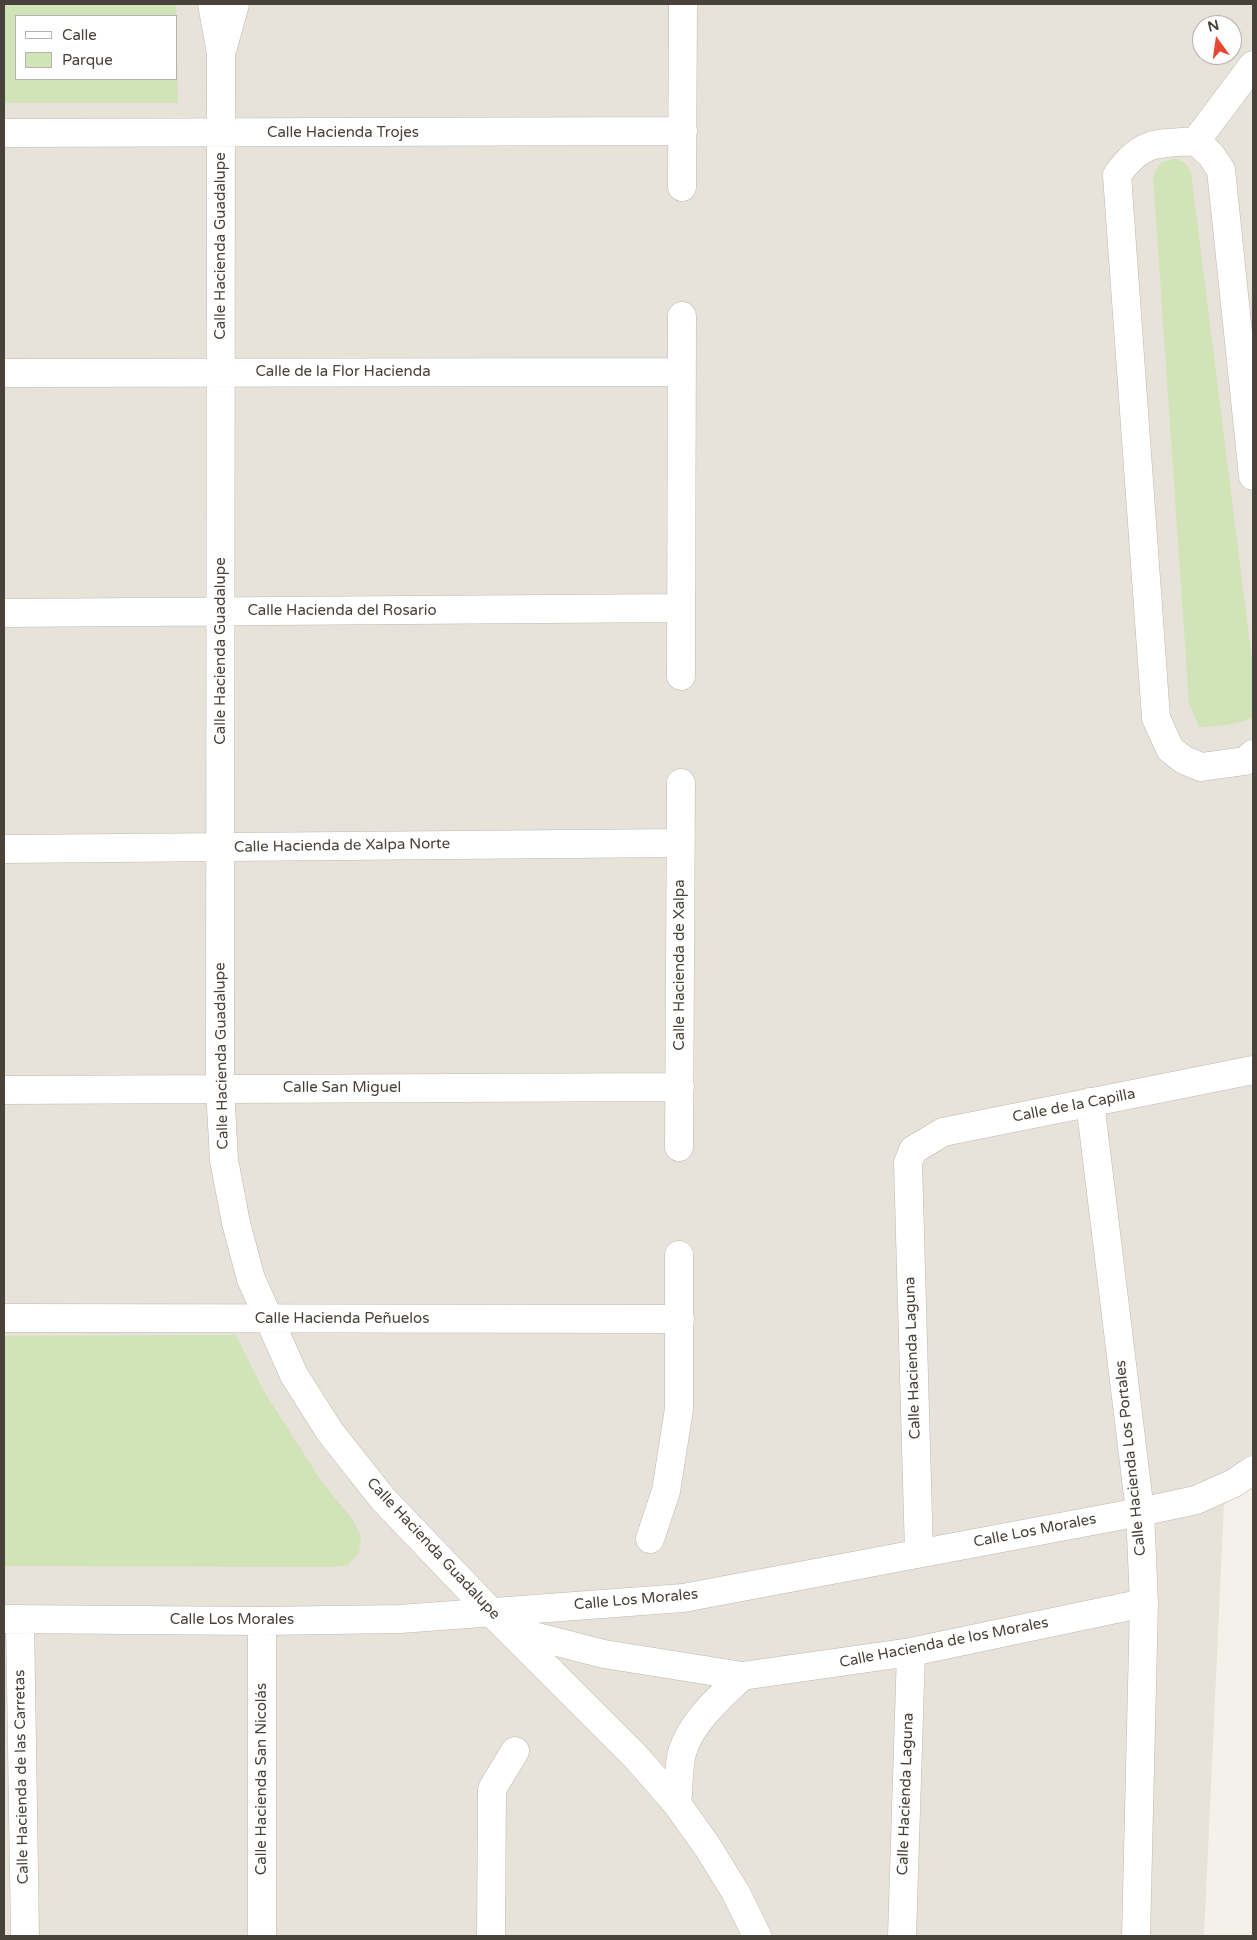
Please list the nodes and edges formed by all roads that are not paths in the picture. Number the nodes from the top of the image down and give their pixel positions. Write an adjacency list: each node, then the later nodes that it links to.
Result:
1 (212, 4): 4 (street, Calle Hacienda Guadalupe)
2 (235, 4): 4 (street, Calle Hacienda Guadalupe)
3 (683, 4): 6 (street)
4 (221, 53): 8 (street, Calle Hacienda Guadalupe)
5 (1253, 65): 9 (street)
6 (683, 131): 8 (street, Calle Hacienda Trojes); 10 (street)
7 (4, 133): 8 (street, Calle Hacienda Trojes)
8 (221, 133): 14 (street, Calle Hacienda Guadalupe)
9 (1196, 141): 15 (street); 20 (street)
10 (682, 187)
11 (682, 316): 12 (street)
12 (682, 372): 14 (street, Calle de la Flor Hacienda); 16 (street)
13 (4, 373): 14 (street, Calle de la Flor Hacienda)
14 (221, 373): 17 (street, Calle Hacienda Guadalupe)
15 (1253, 476)
16 (681, 608): 17 (street, Calle Hacienda del Rosario); 19 (street)
17 (221, 612): 18 (street, Calle Hacienda del Rosario); 23 (street, Calle Hacienda Guadalupe)
18 (4, 613)
19 (681, 676)
20 (1253, 754)
21 (680, 783): 22 (street, Calle Hacienda de Xalpa)
22 (680, 843): 23 (street, Calle Hacienda de Xalpa Norte); 26 (street, Calle Hacienda de Xalpa)
23 (220, 847): 24 (street, Calle Hacienda de Xalpa Norte); 27 (street, Calle Hacienda Guadalupe)
24 (4, 850)
25 (1253, 1070): 29 (street, Calle de la Capilla)
26 (680, 1086): 27 (street, Calle San Miguel); 30 (street, Calle Hacienda de Xalpa)
27 (220, 1089): 28 (street, Calle San Miguel); 34 (street, Calle Hacienda Guadalupe)
28 (4, 1090)
29 (1090, 1102): 31 (street, Calle de la Capilla); 37 (street, Calle Hacienda Los Portales)
30 (679, 1147)
31 (908, 1163): 39 (street, Calle Hacienda Laguna)
32 (679, 1256): 35 (street)
33 (4, 1318): 34 (street, Calle Hacienda Peñuelos)
34 (269, 1319): 35 (street, Calle Hacienda Peñuelos); 43 (street, Calle Hacienda Guadalupe)
35 (680, 1319): 38 (street)
36 (1253, 1470): 37 (street, Calle Los Morales)
37 (1140, 1512): 39 (street, Calle Los Morales); 40 (street, Calle Hacienda Los Portales)
38 (650, 1539)
39 (918, 1553): 43 (street, Calle Los Morales)
40 (1144, 1602): 44 (street, Calle Hacienda de los Morales); 53 (street, Calle Hacienda Los Portales)
41 (12, 1619): 42 (street, Calle Los Morales); 48 (street, Calle Hacienda de las Carretas)
42 (262, 1621): 43 (street, Calle Los Morales); 49 (street, Calle Hacienda San Nicolás)
43 (500, 1621): 45 (street, Calle Hacienda de los Morales); 47 (street, Calle Hacienda Guadalupe)
44 (911, 1652): 45 (street, Calle Hacienda de los Morales); 52 (street, Calle Hacienda Laguna)
45 (742, 1676): 47 (street)
46 (515, 1751): 50 (street)
47 (677, 1804): 51 (street, Calle Hacienda Guadalupe)
48 (25, 1936)
49 (262, 1936)
50 (491, 1936)
51 (757, 1936)
52 (902, 1936)
53 (1136, 1936)

